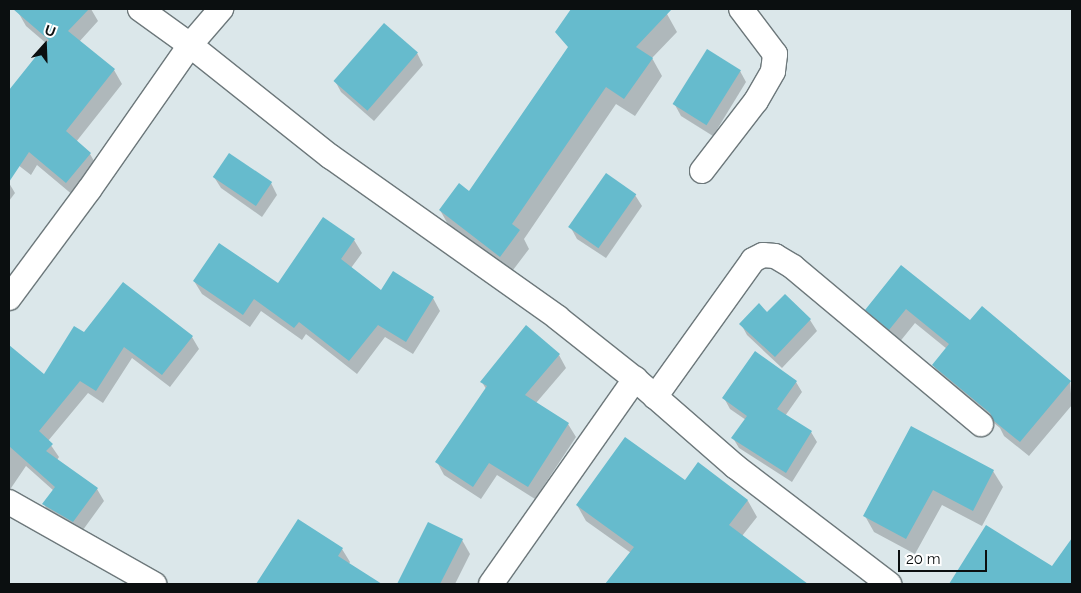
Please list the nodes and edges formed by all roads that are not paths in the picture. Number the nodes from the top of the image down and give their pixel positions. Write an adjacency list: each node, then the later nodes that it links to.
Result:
1 (140, 9): 4 (street)
2 (221, 9): 4 (street)
3 (741, 9): 5 (street)
4 (190, 45): 6 (street); 7 (street)
5 (702, 171)
6 (9, 298)
7 (635, 379): 8 (street); 12 (street)
8 (655, 397): 9 (street); 13 (street)
9 (981, 424)
10 (9, 502): 11 (street)
11 (154, 584)
12 (491, 584)
13 (889, 584)

